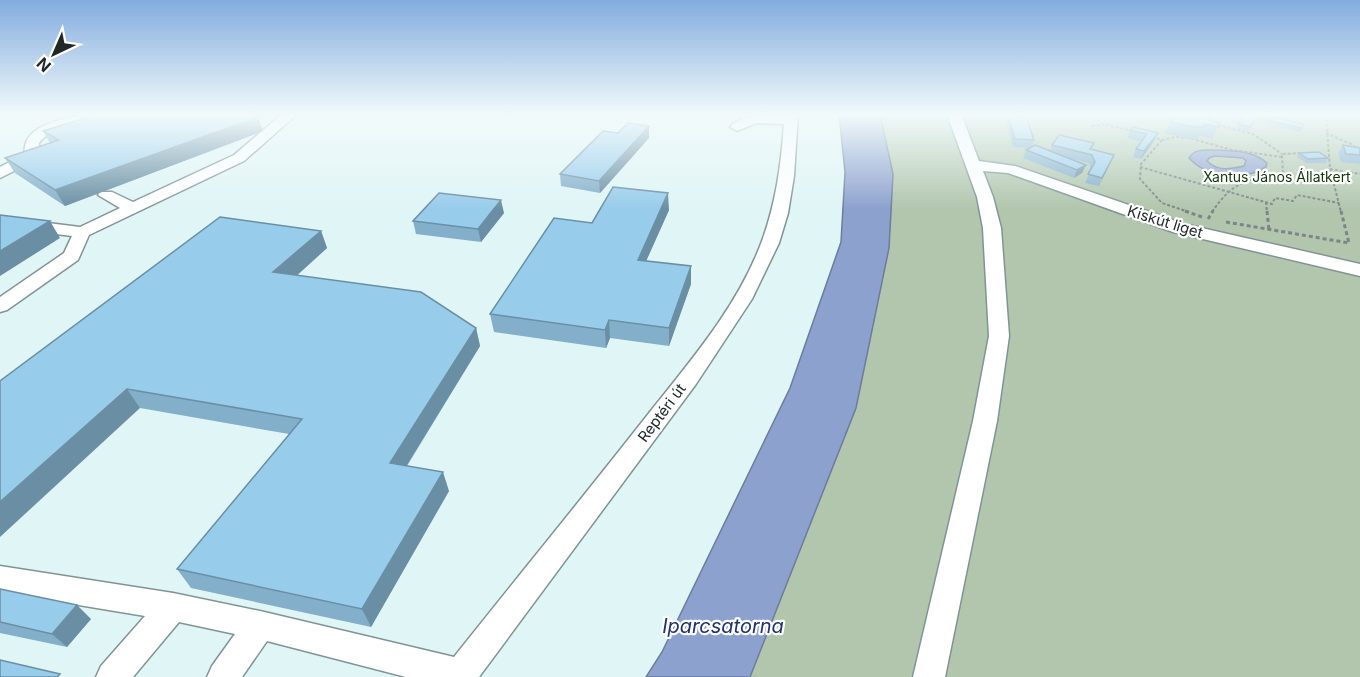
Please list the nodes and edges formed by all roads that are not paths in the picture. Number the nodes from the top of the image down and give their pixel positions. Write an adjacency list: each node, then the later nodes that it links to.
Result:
1 (31, 146): 8 (street)
2 (253, 146): 6 (street)
3 (789, 146): 18 (street, Reptéri út)
4 (966, 146): 7 (street)
5 (205, 156): 6 (street)
6 (224, 165): 10 (street)
7 (973, 165): 13 (street, Kiskút liget); 21 (street)
8 (0, 173)
9 (106, 195): 10 (street)
10 (133, 208): 12 (street)
11 (0, 222): 12 (street)
12 (82, 232): 14 (street)
13 (1360, 270)
14 (0, 306)
15 (0, 579): 16 (street)
16 (173, 607): 17 (street); 19 (street)
17 (260, 625): 18 (street); 20 (street)
18 (460, 676)
19 (112, 677)
20 (223, 677)
21 (930, 677)

